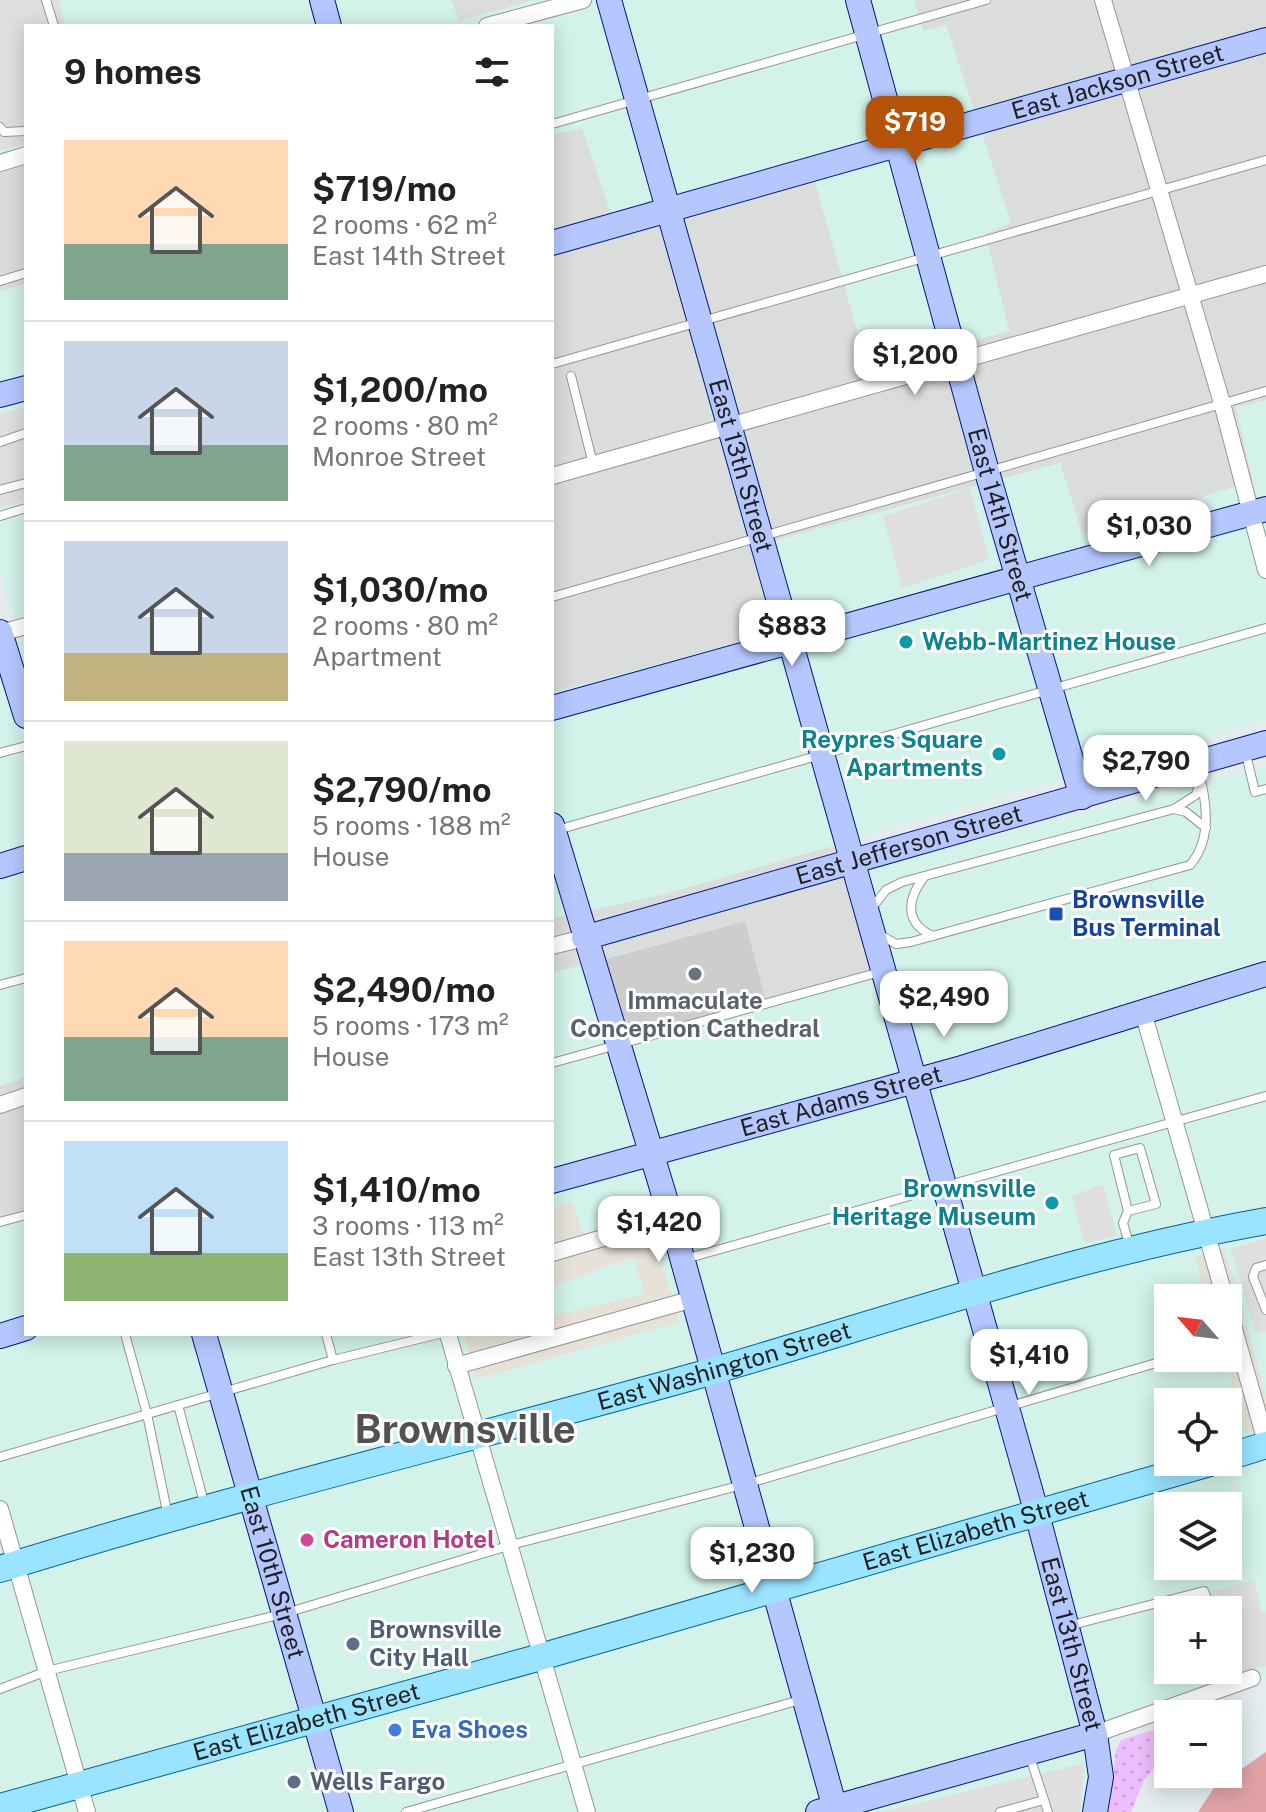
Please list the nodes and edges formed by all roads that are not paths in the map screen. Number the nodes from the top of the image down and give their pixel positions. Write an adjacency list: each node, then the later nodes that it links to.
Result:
1 (46, 0): 8 (lane)
2 (322, 0): 9 (main road)
3 (583, 0): 10 (street)
4 (609, 0): 14 (main road, East 13th Street)
5 (858, 0): 11 (main road, East 14th Street)
6 (986, 0): 11 (lane)
7 (1103, 0): 13 (street)
8 (53, 24)
9 (328, 24)
10 (494, 24)
11 (867, 34): 14 (lane); 18 (main road, East 14th Street)
12 (1266, 40): 13 (main road, East Jackson Street)
13 (1127, 78): 18 (main road, East Jackson Street); 22 (street)
14 (637, 99): 15 (lane); 23 (main road, East 13th Street)
15 (554, 123)
16 (0, 127): 17 (lane)
17 (24, 131)
18 (897, 145): 23 (main road, East Jackson Street); 25 (main road, East 14th Street)
19 (24, 156): 21 (street)
20 (1266, 160): 22 (lane)
21 (0, 163)
22 (1160, 189): 25 (lane); 29 (street)
23 (669, 211): 24 (main road, East Jackson Street); 30 (main road, East 13th Street)
24 (554, 242)
25 (927, 255): 30 (lane); 32 (main road, East 14th Street)
26 (24, 274): 28 (lane)
27 (1266, 274): 29 (street)
28 (0, 281)
29 (1191, 295): 32 (street); 37 (street)
30 (700, 320): 31 (lane); 38 (main road, East 13th Street)
31 (554, 363)
32 (957, 364): 38 (street); 42 (main road, East 14th Street)
33 (571, 376): 41 (lane)
34 (24, 389): 36 (main road)
35 (1266, 391): 37 (lane)
36 (0, 395)
37 (1222, 403): 42 (lane); 47 (street)
38 (732, 428): 41 (street); 49 (main road, East 13th Street)
39 (24, 434): 40 (lane)
40 (0, 442)
41 (594, 465): 43 (street)
42 (987, 472): 49 (lane); 51 (main road, East 14th Street)
43 (554, 475)
44 (24, 484): 45 (lane)
45 (0, 490)
46 (24, 509): 48 (lane)
47 (1257, 511): 50 (street); 51 (main road)
48 (0, 516)
49 (762, 538): 52 (lane); 56 (main road, East 13th Street)
50 (1266, 570)
51 (1018, 580): 56 (main road); 57 (main road, East 14th Street)
52 (554, 596)
53 (24, 627): 55 (street)
54 (1266, 628): 57 (lane)
55 (0, 633): 59 (main road)
56 (790, 643): 58 (main road); 62 (main road, East 13th Street)
57 (1051, 691): 62 (lane); 66 (main road, East 14th Street)
58 (554, 707)
59 (24, 710)
60 (1255, 746): 64 (main road, East Jefferson Street); 65 (lane)
61 (24, 747): 63 (lane)
62 (822, 752): 69 (lane); 72 (main road, East 13th Street)
63 (0, 753)
64 (1199, 771): 66 (main road, East Jefferson Street); 67 (lane); 68 (lane)
65 (1266, 789)
66 (1082, 797): 72 (main road, East Jefferson Street)
67 (1174, 809): 68 (lane); 74 (lane)
68 (1206, 828): 76 (lane)
69 (554, 829)
70 (554, 833): 77 (main road)
71 (24, 859): 73 (main road)
72 (851, 863): 75 (main road, East 13th Street); 77 (main road, East Jefferson Street)
73 (0, 866)
74 (924, 876): 75 (lane); 76 (lane)
75 (868, 917): 76 (lane); 79 (main road, East 13th Street)
76 (934, 936)
77 (584, 938): 78 (street, East Jefferson Street); 84 (main road)
78 (554, 946)
79 (885, 971): 84 (lane); 85 (main road, East 13th Street)
80 (1266, 974): 83 (main road, East Adams Street)
81 (24, 979): 82 (lane)
82 (0, 985)
83 (1143, 1012): 87 (main road, East Adams Street); 92 (street)
84 (617, 1044): 86 (lane); 95 (main road)
85 (907, 1057): 87 (main road); 88 (main road, East 13th Street)
86 (554, 1062)
87 (962, 1068): 88 (main road, East Adams Street)
88 (913, 1082): 95 (main road, East Adams Street); 97 (main road, East 13th Street)
89 (1266, 1096): 92 (lane)
90 (24, 1097): 91 (street)
91 (0, 1105)
92 (1175, 1123): 93 (lane); 103 (street)
93 (1129, 1136): 94 (lane); 97 (lane)
94 (1133, 1149): 98 (lane); 98 (lane)
95 (650, 1152): 96 (main road, East Adams Street); 100 (main road)
96 (554, 1180)
97 (946, 1187): 106 (lane); 109 (main road, East 13th Street)
98 (1128, 1211): 105 (lane)
99 (24, 1216): 102 (lane)
100 (671, 1218): 104 (street); 106 (main road)
101 (1266, 1221): 103 (main road, East Washington Street)
102 (0, 1222)
103 (1206, 1232): 105 (main road, East Washington Street); 108 (street)
104 (554, 1252)
105 (1131, 1252): 109 (main road, East Washington Street)
106 (683, 1260): 110 (main road)
107 (1266, 1265): 111 (lane)
108 (1221, 1284)
109 (975, 1294): 123 (main road, East Washington Street); 126 (main road, East 13th Street)
110 (693, 1299): 122 (street); 123 (main road)
111 (1266, 1310)
112 (24, 1329): 113 (main road)
113 (0, 1336)
114 (126, 1336): 127 (lane)
115 (205, 1336): 124 (main road, East 10th Street)
116 (327, 1336): 120 (lane)
117 (431, 1336): 120 (lane)
118 (448, 1336): 122 (street)
119 (1242, 1358): 129 (street)
120 (333, 1360): 124 (lane)
121 (1154, 1364): 126 (lane)
122 (456, 1366): 128 (street)
123 (715, 1370): 128 (main road, East Washington Street); 133 (main road)
124 (221, 1393): 125 (lane); 134 (main road, East 10th Street)
125 (178, 1405): 127 (lane); 136 (lane)
126 (1008, 1408): 133 (lane); 137 (main road, East 13th Street)
127 (147, 1414): 131 (lane); 138 (lane)
128 (478, 1437): 134 (main road, East Washington Street); 139 (street)
129 (1266, 1443): 130 (main road)
130 (1242, 1452)
131 (0, 1457)
132 (1166, 1476): 137 (main road, East Elizabeth Street)
133 (746, 1484): 139 (lane); 141 (main road)
134 (251, 1498): 136 (main road, East Washington Street); 145 (main road, East 10th Street)
135 (0, 1509): 140 (street)
136 (206, 1511): 138 (main road, East Washington Street)
137 (1037, 1514): 141 (main road, East Elizabeth Street); 146 (main road, East 13th Street)
138 (169, 1520): 140 (main road, East Washington Street)
139 (511, 1545): 145 (lane); 147 (street)
140 (8, 1566): 148 (street)
141 (775, 1589): 147 (main road, East Elizabeth Street); 152 (main road)
142 (1185, 1596): 143 (lane)
143 (1206, 1596)
144 (1154, 1604): 146 (lane)
145 (286, 1613): 148 (lane); 153 (main road, East 10th Street)
146 (1067, 1627): 154 (main road, East 13th Street)
147 (544, 1656): 153 (main road, East Elizabeth Street); 156 (street)
148 (47, 1671): 151 (lane); 157 (street)
149 (1242, 1678): 150 (lane)
150 (1244, 1681): 154 (street)
151 (0, 1689)
152 (805, 1699): 156 (lane); 160 (main road)
153 (317, 1720): 157 (main road, East Elizabeth Street); 161 (main road, East 10th Street)
154 (1095, 1734): 155 (main road); 166 (main road, East 13th Street)
155 (1029, 1753): 158 (lane); 160 (main road)
156 (575, 1766): 162 (lane); 163 (street)
157 (84, 1800): 159 (main road, East Elizabeth Street)
158 (1044, 1800): 164 (lane); 165 (lane)
159 (0, 1807)
160 (830, 1810)
161 (341, 1812)
162 (406, 1812)
163 (587, 1812)
164 (1000, 1812)
165 (1048, 1812)
166 (1095, 1812)

